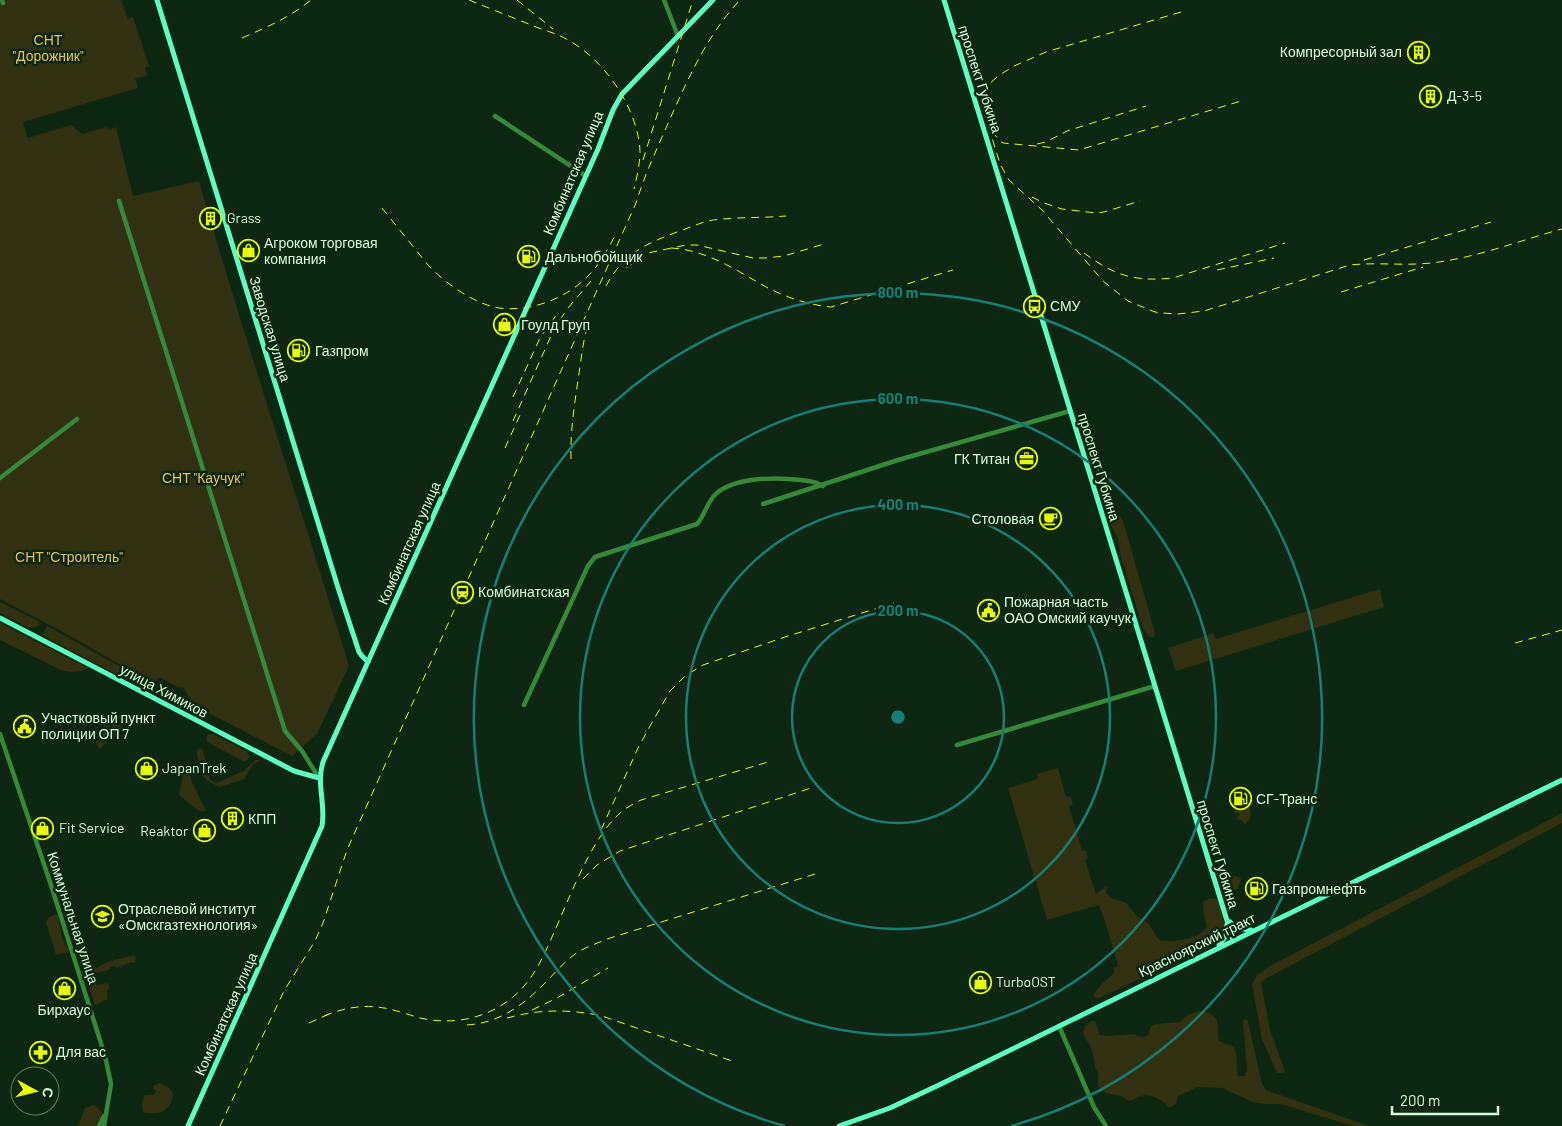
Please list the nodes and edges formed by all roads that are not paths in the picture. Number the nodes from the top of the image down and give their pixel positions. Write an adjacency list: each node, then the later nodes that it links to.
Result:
1 (157, 0): 15 (main road, Заводская улица)
2 (664, 0): 5 (street)
3 (713, 0): 5 (main road, Комбинатская улица)
4 (944, 0): 9 (main road, проспект Губкина)
5 (678, 36): 7 (main road, Комбинатская улица)
6 (495, 116): 7 (street)
7 (586, 176): 15 (main road, Комбинатская улица)
8 (119, 201): 21 (street)
9 (1070, 411): 12 (street); 16 (main road, проспект Губкина)
10 (77, 419): 11 (street)
11 (0, 478)
12 (823, 486): 13 (street); 17 (street)
13 (763, 504)
14 (0, 618): 21 (main road, улица Химиков)
15 (368, 662): 21 (main road, Комбинатская улица)
16 (1155, 686): 20 (street); 23 (main road, проспект Губкина)
17 (524, 705)
18 (0, 734): 19 (street, Коммунальная улица)
19 (1, 743): 28 (street, Коммунальная улица)
20 (957, 745)
21 (319, 778): 31 (main road, Комбинатская улица)
22 (1562, 780): 24 (main road, Красноярский тракт)
23 (1226, 916): 24 (main road); 25 (main road, проспект Губкина); 26 (main road)
24 (1256, 929): 25 (main road, Красноярский тракт)
25 (1233, 940): 26 (main road, Красноярский тракт)
26 (1214, 950): 27 (main road, Красноярский тракт)
27 (1059, 1026): 32 (main road, Красноярский тракт); 33 (street)
28 (107, 1110): 29 (street, Коммунальная улица); 30 (street, Коммунальная улица)
29 (99, 1126)
30 (104, 1126)
31 (188, 1126)
32 (839, 1126)
33 (1106, 1126)

